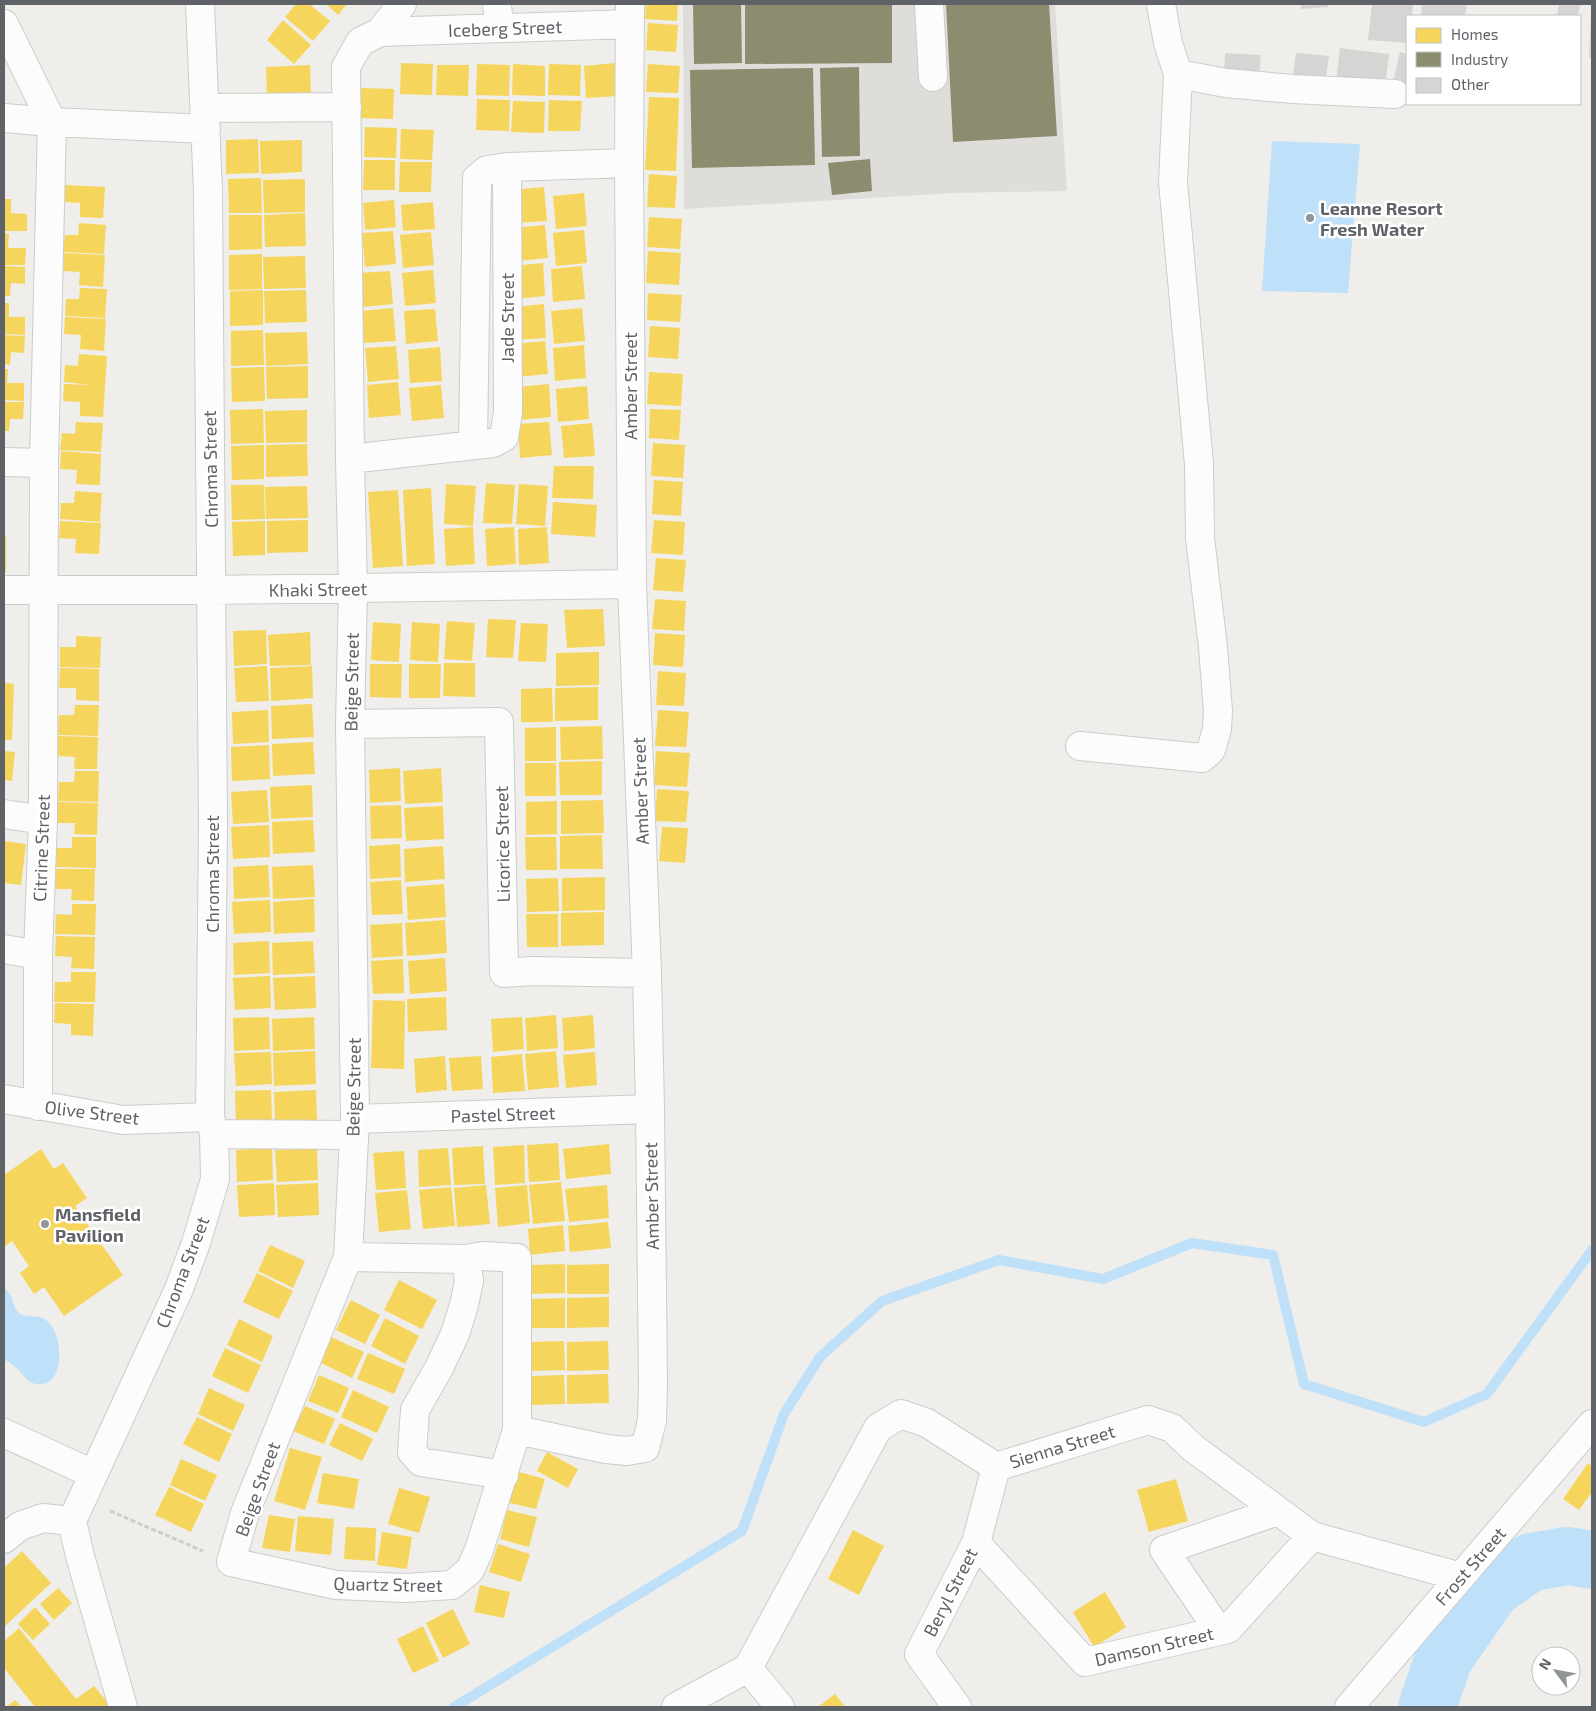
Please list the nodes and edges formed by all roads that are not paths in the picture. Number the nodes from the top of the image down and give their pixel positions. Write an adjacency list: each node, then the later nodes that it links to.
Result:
1 (200, 4): 14 (street, Chroma Street)
2 (402, 4): 8 (street)
3 (929, 4): 10 (street)
4 (1161, 4): 9 (street)
5 (630, 14): 6 (street, Iceberg Street); 16 (street, Amber Street)
6 (498, 16): 8 (street, Iceberg Street)
7 (4, 24): 15 (street)
8 (380, 32): 12 (street)
9 (1178, 74): 11 (street); 26 (street)
10 (933, 77)
11 (1394, 94)
12 (347, 107): 14 (street); 17 (street)
13 (4, 118): 15 (street)
14 (205, 119): 15 (street); 24 (street, Chroma Street)
15 (52, 122): 19 (street, Citrine Street)
16 (628, 163): 17 (street, Jade Street); 20 (street, Amber Street)
17 (350, 459): 21 (street)
18 (4, 462): 19 (street)
19 (44, 463): 23 (street, Citrine Street)
20 (632, 584): 21 (street, Khaki Street); 31 (street, Amber Street)
21 (353, 589): 24 (street, Khaki Street); 25 (street, Beige Street)
22 (4, 590): 23 (street, Khaki Street)
23 (43, 590): 24 (street, Khaki Street); 28 (street, Citrine Street)
24 (211, 590): 35 (street, Chroma Street)
25 (350, 724): 31 (street, Licorice Street); 36 (street, Beige Street)
26 (1080, 746)
27 (4, 814): 28 (street)
28 (43, 820): 30 (street, Citrine Street)
29 (4, 949): 30 (street)
30 (38, 955): 33 (street, Citrine Street)
31 (647, 973): 34 (street, Amber Street)
32 (4, 1099): 33 (street, Olive Street)
33 (38, 1106): 35 (street, Olive Street)
34 (650, 1109): 36 (street, Pastel Street); 40 (street, Amber Street)
35 (212, 1126): 36 (street, Olive Street); 44 (street, Chroma Street)
36 (354, 1127): 37 (street, Beige Street)
37 (348, 1257): 38 (street, Quartz Street); 49 (street, Beige Street)
38 (466, 1259): 40 (street, Quartz Street); 43 (street)
39 (1592, 1424): 50 (street, Frost Street)
40 (517, 1430): 43 (street, Quartz Street)
41 (4, 1433): 44 (street)
42 (996, 1467): 45 (street, Sienna Street); 48 (street, Beryl Street); 52 (street, Sienna Street)
43 (504, 1474): 49 (street, Quartz Street)
44 (82, 1498): 47 (street); 53 (street)
45 (1278, 1512): 46 (street, Sienna Street); 51 (street)
46 (1312, 1536): 50 (street, Sienna Street); 51 (street, Damson Street)
47 (4, 1539)
48 (976, 1543): 51 (street, Damson Street); 56 (street, Beryl Street)
49 (231, 1562)
50 (1461, 1577): 57 (street, Frost Street)
51 (1218, 1631)
52 (748, 1668): 54 (street); 55 (street)
53 (123, 1707)
54 (676, 1707)
55 (780, 1707)
56 (957, 1707)
57 (1349, 1707)

